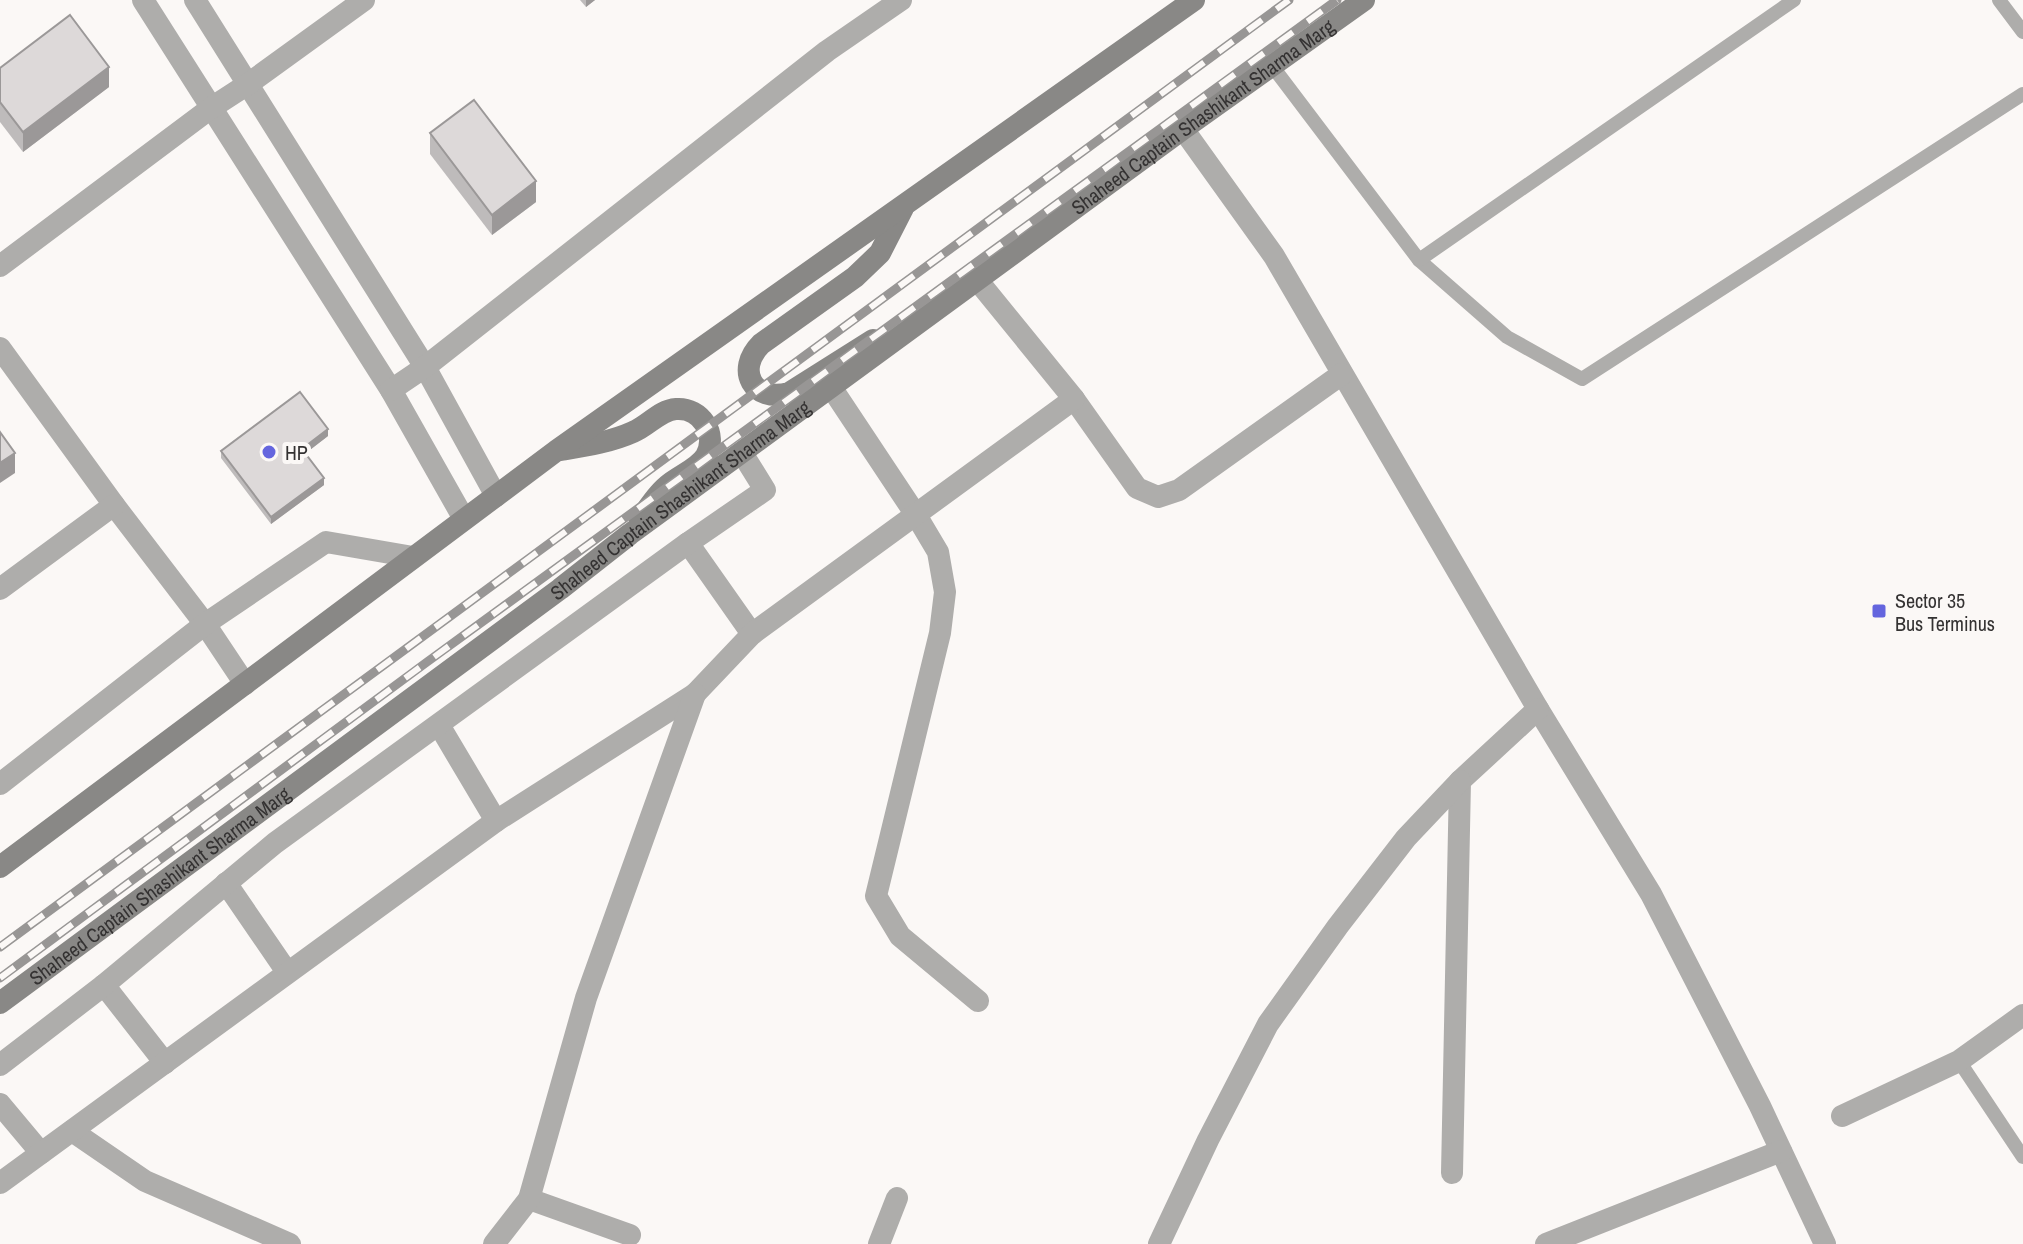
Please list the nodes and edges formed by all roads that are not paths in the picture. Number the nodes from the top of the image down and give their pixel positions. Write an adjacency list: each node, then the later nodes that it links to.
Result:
1 (143, 0): 13 (street)
2 (195, 0): 11 (street)
3 (364, 0): 11 (street)
4 (901, 0): 21 (street)
5 (1194, 0): 15 (main road)
6 (1364, 0): 10 (main road, Shaheed Captain Shashikant Sharma Marg)
7 (1794, 0): 16 (lane)
8 (1999, 0): 9 (lane)
9 (2023, 32)
10 (1273, 67): 14 (main road, Shaheed Captain Shashikant Sharma Marg); 16 (lane)
11 (248, 84): 13 (street); 21 (street)
12 (2023, 94): 16 (lane)
13 (211, 108): 17 (street); 24 (street)
14 (1183, 129): 18 (main road, Shaheed Captain Shashikant Sharma Marg); 22 (street)
15 (905, 204): 19 (main road); 26 (main road)
16 (1419, 260)
17 (0, 266)
18 (978, 281): 19 (main road, Shaheed Captain Shashikant Sharma Marg); 25 (street)
19 (956, 296): 23 (main road, Shaheed Captain Shashikant Sharma Marg)
20 (0, 348): 29 (street)
21 (425, 367): 24 (street); 28 (street)
22 (1342, 374): 25 (street); 40 (street)
23 (831, 387): 27 (main road, Shaheed Captain Shashikant Sharma Marg); 30 (street)
24 (391, 390): 31 (street)
25 (1074, 399): 30 (street)
26 (556, 451): 28 (main road); 32 (main road)
27 (742, 453): 32 (main road, Shaheed Captain Shashikant Sharma Marg); 33 (street)
28 (496, 496): 31 (main road)
29 (114, 505): 35 (street); 36 (street)
30 (916, 515): 37 (street); 49 (street)
31 (464, 519): 34 (main road)
32 (630, 534): 50 (main road, Shaheed Captain Shashikant Sharma Marg)
33 (688, 543): 37 (street); 41 (street)
34 (413, 557): 36 (street); 38 (main road)
35 (0, 589)
36 (205, 624): 38 (street); 43 (street)
37 (752, 634): 39 (street)
38 (245, 684): 45 (main road)
39 (695, 694): 44 (street); 64 (street)
40 (1538, 709): 42 (street); 58 (street)
41 (439, 725): 44 (street); 46 (street)
42 (1460, 781): 61 (street); 69 (street)
43 (0, 784)
44 (496, 821): 47 (street)
45 (0, 867)
46 (226, 883): 47 (street); 48 (street)
47 (287, 972): 53 (street)
48 (104, 985): 53 (street); 54 (street)
49 (978, 1001)
50 (0, 1003)
51 (2023, 1015): 52 (street)
52 (1959, 1061): 56 (street); 60 (lane)
53 (165, 1063): 57 (street)
54 (0, 1065)
55 (0, 1104): 59 (street)
56 (1842, 1116)
57 (72, 1131): 59 (street); 66 (street)
58 (1781, 1151): 70 (street); 71 (street)
59 (41, 1153): 62 (street)
60 (2023, 1157)
61 (1452, 1173)
62 (0, 1183)
63 (897, 1198): 68 (street)
64 (529, 1199): 65 (street); 67 (street)
65 (630, 1235)
66 (290, 1244)
67 (494, 1244)
68 (879, 1244)
69 (1159, 1244)
70 (1546, 1244)
71 (1825, 1244)

